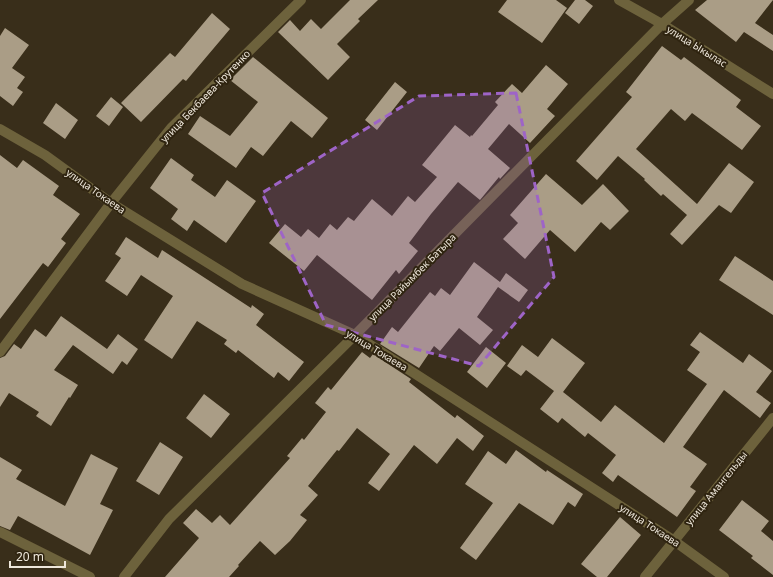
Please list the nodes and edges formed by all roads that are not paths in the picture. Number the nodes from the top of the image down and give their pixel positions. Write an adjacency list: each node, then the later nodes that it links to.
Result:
1 (301, 0): 7 (street, улица Бекбаева-Крутенко)
2 (619, 0): 4 (street, улица Ыкылас)
3 (689, 0): 4 (street, улица Райымбек Батыра)
4 (662, 24): 5 (street, улица Ыкылас); 8 (street, улица Райымбек Батыра)
5 (773, 94)
6 (0, 129): 7 (street, улица Токаева)
7 (111, 203): 8 (street, улица Токаева); 9 (street, улица Бекбаева-Крутенко)
8 (355, 335): 12 (street, улица Токаева); 14 (street, улица Райымбек Батыра)
9 (0, 352)
10 (773, 418): 12 (street, улица Амангельды)
11 (0, 532): 13 (street)
12 (673, 540): 15 (street, улица Амангельды); 16 (street, улица Токаева)
13 (90, 577)
14 (124, 577)
15 (645, 577)
16 (724, 577)

